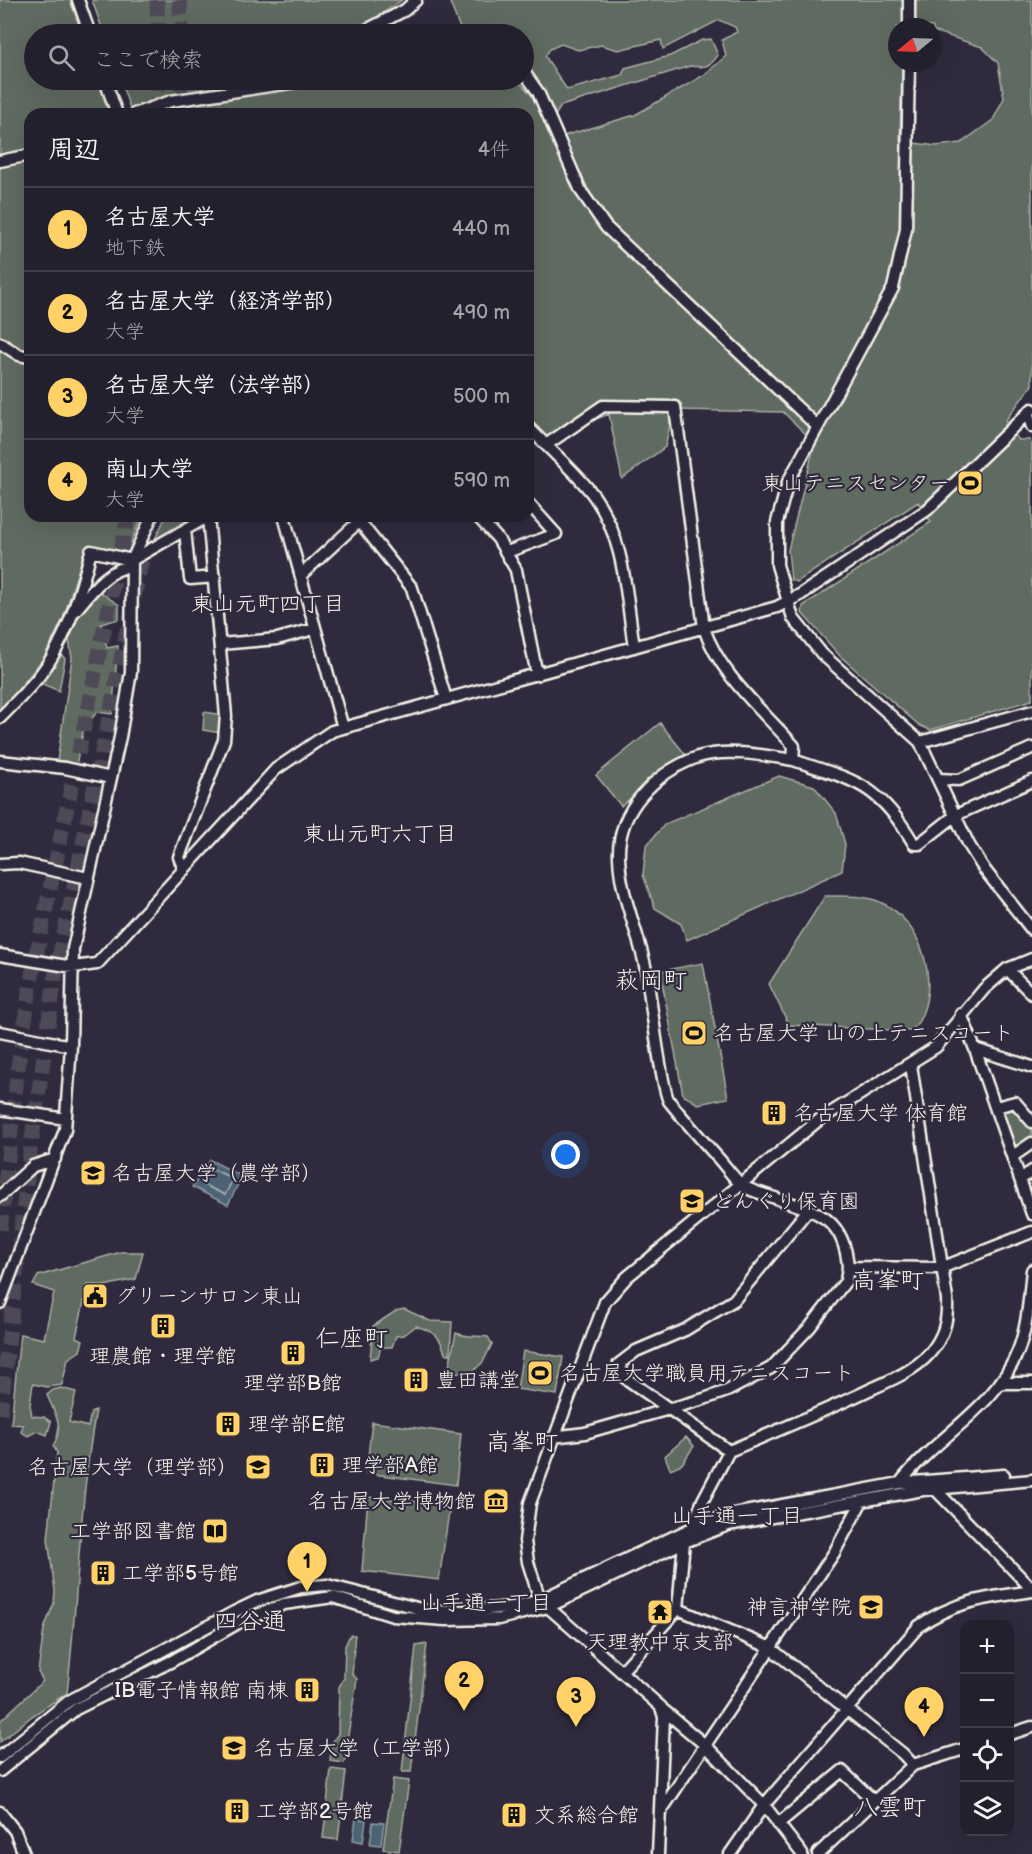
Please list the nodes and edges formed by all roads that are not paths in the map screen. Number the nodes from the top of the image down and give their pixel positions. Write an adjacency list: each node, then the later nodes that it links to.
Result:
1 (78, 0): 5 (street)
2 (416, 0): 6 (street)
3 (909, 0): 4 (street)
4 (909, 18)
5 (86, 24)
6 (378, 24)
7 (909, 72): 18 (street)
8 (534, 86): 18 (street)
9 (109, 90): 11 (street)
10 (244, 90): 12 (street)
11 (115, 108)
12 (151, 108)
13 (24, 156): 14 (street)
14 (0, 161)
15 (0, 343): 16 (street)
16 (24, 356)
17 (1030, 412): 19 (street); 35 (street)
18 (818, 427): 35 (street)
19 (1032, 427)
20 (534, 433): 21 (street)
21 (546, 445): 37 (street); 40 (street)
22 (534, 510): 31 (street)
23 (149, 522): 32 (street)
24 (198, 522): 30 (street)
25 (209, 522): 34 (street)
26 (286, 522): 33 (street)
27 (358, 522): 33 (street)
28 (365, 522): 42 (street)
29 (482, 522): 31 (street)
30 (185, 530): 32 (street); 34 (street)
31 (507, 552): 41 (street)
32 (132, 563): 36 (street); 36 (street); 50 (street)
33 (300, 575): 38 (street)
34 (215, 577): 39 (street)
35 (786, 602): 37 (street); 46 (street)
36 (71, 616): 44 (street)
37 (704, 628): 40 (street); 48 (street)
38 (314, 629): 39 (street); 45 (street)
39 (221, 644): 55 (street)
40 (634, 647): 41 (street)
41 (537, 675): 42 (street)
42 (446, 699): 45 (street)
43 (1032, 713): 46 (street)
44 (0, 718)
45 (343, 728): 55 (street)
46 (920, 742): 51 (street)
47 (1032, 748): 51 (street)
48 (793, 760): 53 (street); 78 (street)
49 (0, 761): 50 (street)
50 (111, 778): 56 (street)
51 (938, 779): 53 (street)
52 (1032, 781): 53 (street)
53 (956, 814): 57 (street)
54 (0, 864): 56 (street)
55 (184, 870): 60 (street)
56 (88, 878): 60 (street)
57 (1032, 930)
58 (0, 955): 60 (street)
59 (1032, 959): 61 (street)
60 (73, 967): 65 (street)
61 (1007, 969): 62 (street); 63 (street)
62 (1032, 994)
63 (961, 1014): 66 (street); 67 (street)
64 (0, 1032): 65 (street)
65 (71, 1046): 71 (street)
66 (975, 1049): 68 (street); 69 (street)
67 (911, 1065): 78 (street); 84 (street)
68 (1032, 1067)
69 (996, 1107): 72 (street); 74 (street)
70 (0, 1109): 71 (street)
71 (66, 1119): 75 (street)
72 (1032, 1122)
73 (1032, 1143): 74 (street)
74 (1013, 1156): 77 (street)
75 (55, 1159): 79 (street); 86 (street)
76 (1032, 1171): 77 (street)
77 (1021, 1179): 81 (street)
78 (740, 1184): 80 (street); 90 (street)
79 (0, 1196)
80 (808, 1210): 83 (street); 89 (street)
81 (1032, 1214)
82 (1032, 1232): 84 (street)
83 (848, 1267): 84 (street); 89 (street)
84 (941, 1268): 91 (street)
85 (1032, 1270): 87 (street)
86 (0, 1303)
87 (1001, 1383): 88 (street); 94 (street)
88 (1032, 1383)
89 (670, 1408): 90 (street); 91 (street)
90 (553, 1437): 100 (street)
91 (729, 1451): 97 (street)
92 (1032, 1473): 94 (street)
93 (1032, 1480): 95 (street)
94 (900, 1483): 97 (street)
95 (935, 1489): 96 (street); 99 (street)
96 (862, 1501): 98 (street); 102 (street)
97 (692, 1528): 100 (street)
98 (684, 1542): 100 (street); 101 (street)
99 (1032, 1590): 105 (street)
100 (544, 1603): 103 (street); 110 (street); 112 (street)
101 (678, 1609): 102 (street); 103 (street)
102 (769, 1647): 105 (street); 108 (street)
103 (622, 1671): 104 (street)
104 (661, 1707): 108 (street); 115 (street)
105 (846, 1708): 111 (street); 114 (street)
106 (1032, 1727): 107 (street)
107 (1014, 1733)
108 (705, 1745): 114 (street); 115 (street)
109 (960, 1750): 111 (street)
110 (0, 1757)
111 (913, 1765): 113 (street)
112 (0, 1771)
113 (874, 1801): 117 (street); 122 (street)
114 (764, 1805): 117 (street); 120 (street)
115 (661, 1811): 119 (street)
116 (0, 1812): 118 (street)
117 (778, 1824): 121 (street)
118 (24, 1854)
119 (658, 1854)
120 (730, 1854)
121 (802, 1854)
122 (818, 1854)

